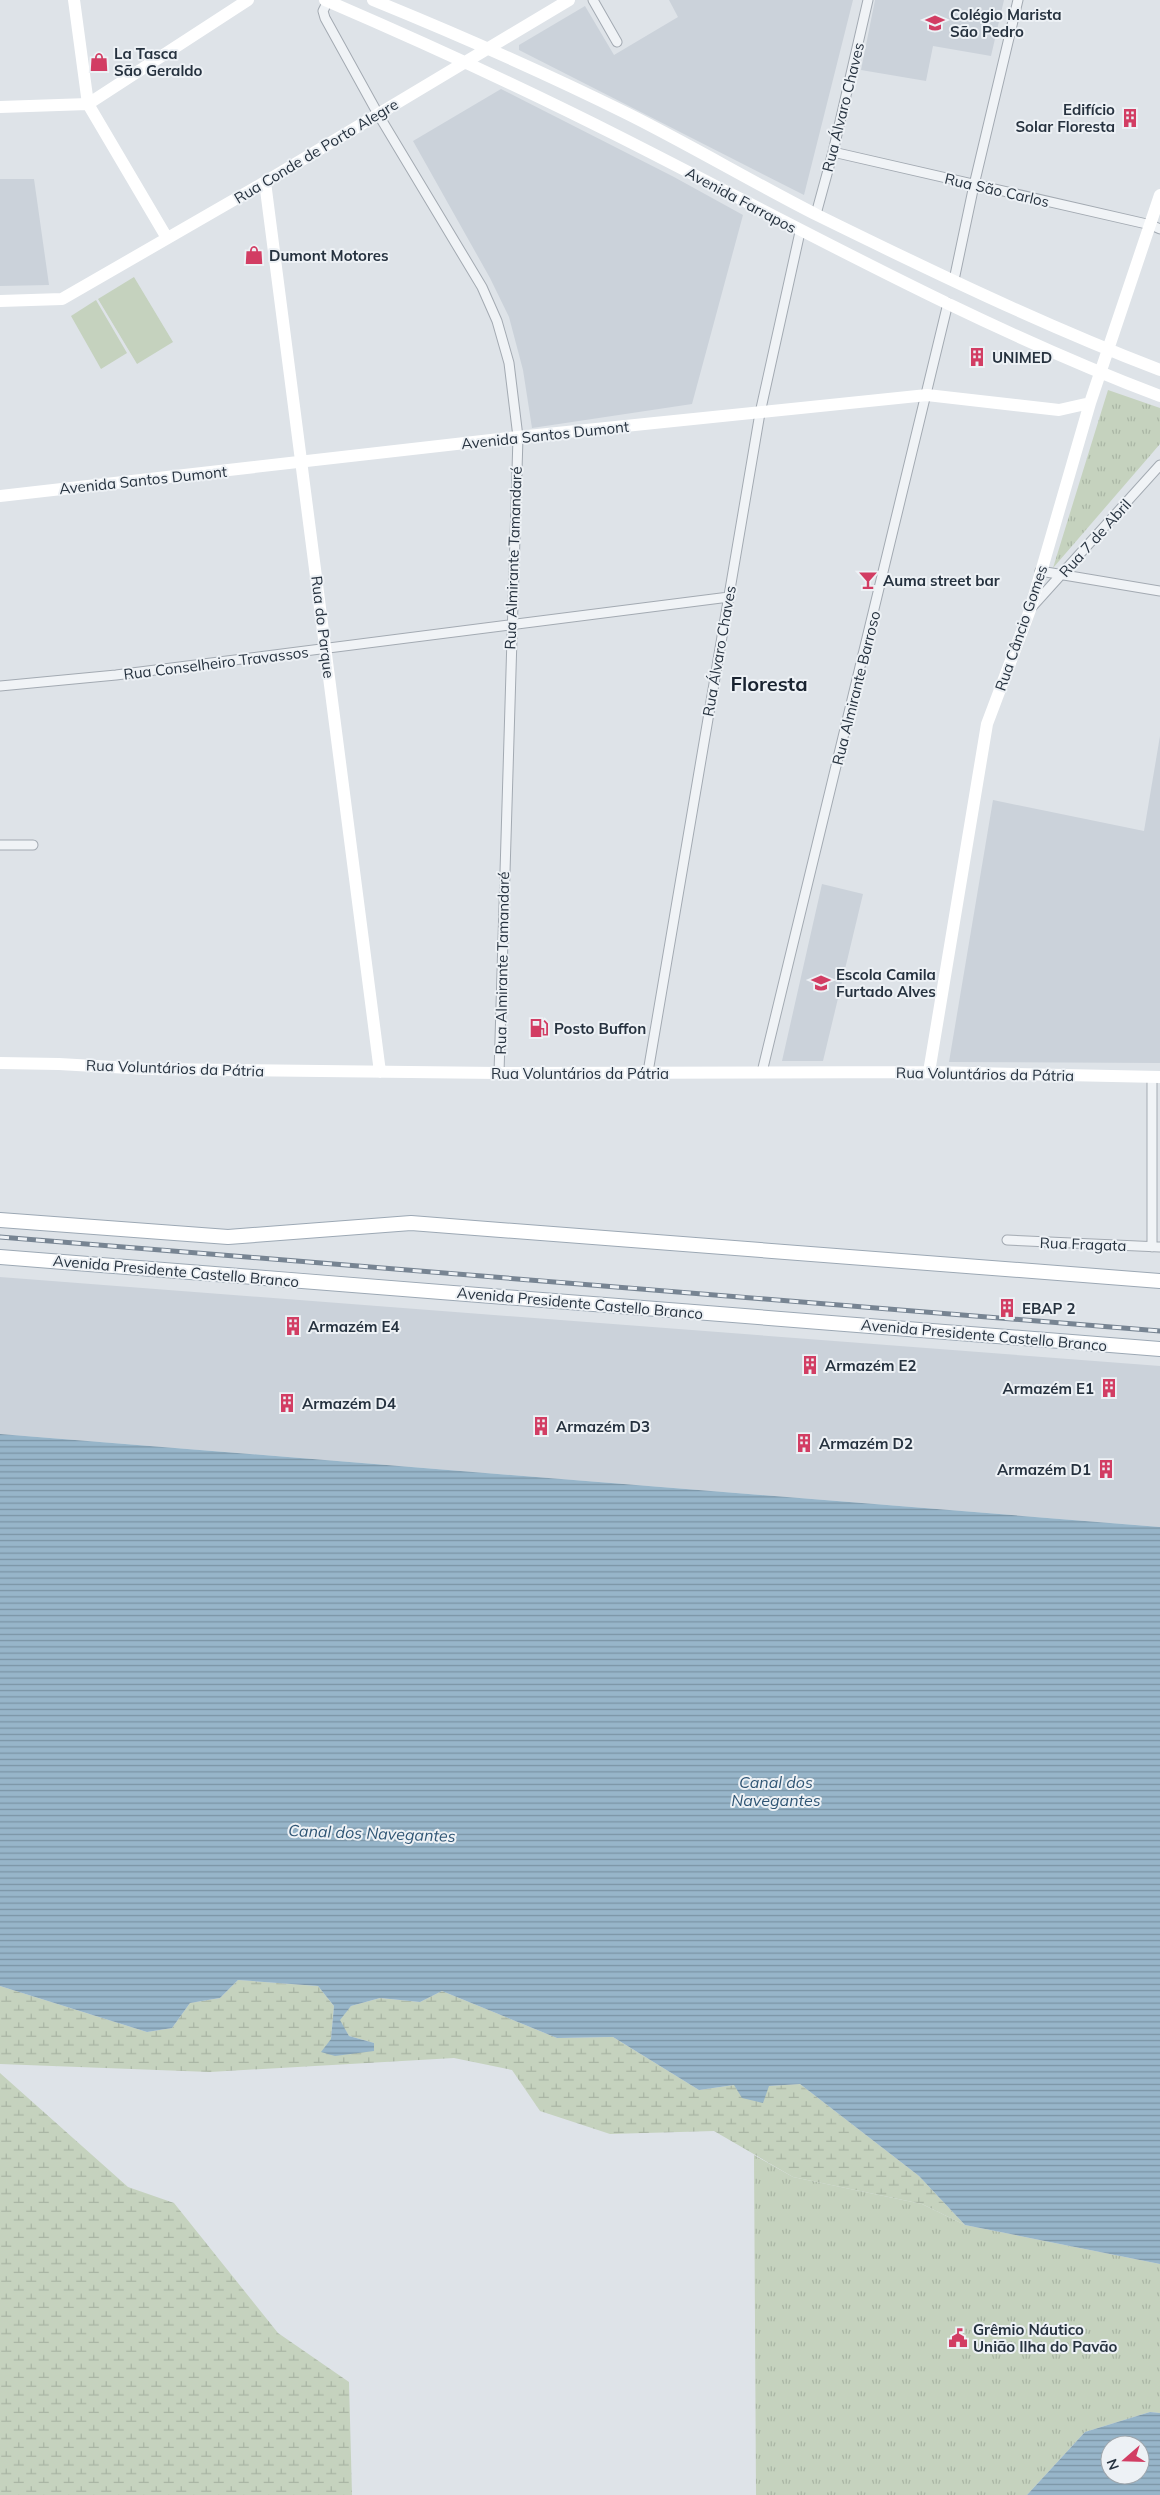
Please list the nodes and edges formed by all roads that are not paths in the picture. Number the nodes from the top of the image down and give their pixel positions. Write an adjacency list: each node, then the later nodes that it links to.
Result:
1 (74, 0): 12 (street)
2 (248, 0): 12 (street)
3 (373, 0): 10 (street, Avenida Farrapos)
4 (569, 0): 10 (street, Rua Conde de Porto Alegre)
5 (593, 0): 9 (street)
6 (868, 0): 15 (street, Rua Álvaro Chaves)
7 (1018, 0): 17 (street)
8 (326, 1): 11 (street, Avenida Farrapos); 14 (street, Rua Almirante Tamandaré)
9 (617, 42)
10 (486, 48): 11 (street, Rua Conde de Porto Alegre); 19 (street, Avenida Farrapos)
11 (464, 62): 14 (street, Rua Conde de Porto Alegre); 21 (street, Avenida Farrapos)
12 (88, 104): 13 (street); 22 (street)
13 (0, 107)
14 (378, 114): 16 (street, Rua Conde de Porto Alegre); 33 (street, Rua Almirante Tamandaré)
15 (833, 152): 17 (street, Rua São Carlos); 19 (street, Rua Álvaro Chaves)
16 (265, 182): 22 (street, Rua Conde de Porto Alegre); 34 (street, Rua do Parque)
17 (974, 185): 20 (street, Rua São Carlos); 23 (street)
18 (1160, 195): 20 (street, Rua Câncio Gomes)
19 (816, 214): 23 (street, Avenida Farrapos)
20 (1156, 227): 26 (street, Rua Câncio Gomes)
21 (800, 232): 25 (street, Avenida Farrapos); 32 (street, Rua Álvaro Chaves)
22 (168, 238): 24 (street, Rua Conde de Porto Alegre)
23 (954, 280): 26 (street, Avenida Farrapos)
24 (0, 301)
25 (948, 303): 28 (street, Avenida Farrapos); 29 (street, Rua Almirante Barroso)
26 (1110, 350): 27 (street, Avenida Farrapos); 28 (street, Rua Câncio Gomes)
27 (1160, 370)
28 (1100, 374): 30 (street, Avenida Farrapos); 31 (street, Rua Câncio Gomes)
29 (927, 395): 31 (street, Avenida Santos Dumont); 32 (street, Avenida Santos Dumont); 50 (street, Rua Almirante Barroso)
30 (1160, 396)
31 (1090, 403): 37 (street, Rua Câncio Gomes)
32 (760, 413): 33 (street, Avenida Santos Dumont); 40 (street, Rua Álvaro Chaves)
33 (518, 437): 34 (street, Avenida Santos Dumont); 42 (street, Rua Almirante Tamandaré)
34 (301, 462): 36 (street, Avenida Santos Dumont); 43 (street, Rua do Parque)
35 (1160, 465): 38 (street, Rua 7 de Abril)
36 (0, 496)
37 (1040, 571): 38 (street); 41 (street, Rua Câncio Gomes)
38 (1062, 575): 39 (street); 41 (street, Rua 7 de Abril)
39 (1160, 591)
40 (729, 597): 42 (street, Rua Conselheiro Travassos); 49 (street, Rua Álvaro Chaves)
41 (1030, 610): 51 (street, Rua Câncio Gomes)
42 (510, 626): 43 (street, Rua Conselheiro Travassos); 52 (street, Rua Almirante Tamandaré)
43 (326, 649): 44 (street, Rua Conselheiro Travassos); 48 (street, Rua do Parque)
44 (0, 686)
45 (0, 845): 46 (street)
46 (33, 845)
47 (0, 1063): 48 (street, Rua Voluntários da Pátria)
48 (380, 1072): 52 (street, Rua Voluntários da Pátria)
49 (648, 1072): 50 (street, Rua Voluntários da Pátria); 52 (street, Rua Voluntários da Pátria)
50 (762, 1072): 51 (street, Rua Voluntários da Pátria)
51 (929, 1072): 53 (street, Rua Voluntários da Pátria)
52 (499, 1073)
53 (1156, 1078): 54 (street)
54 (1156, 1100): 55 (street)
55 (1156, 1184): 58 (street)
56 (0, 1220): 60 (main road)
57 (1007, 1240): 58 (street, Rua Fragata)
58 (1156, 1247)
59 (0, 1257): 61 (main road, Avenida Presidente Castello Branco)
60 (1160, 1281)
61 (1160, 1349)

